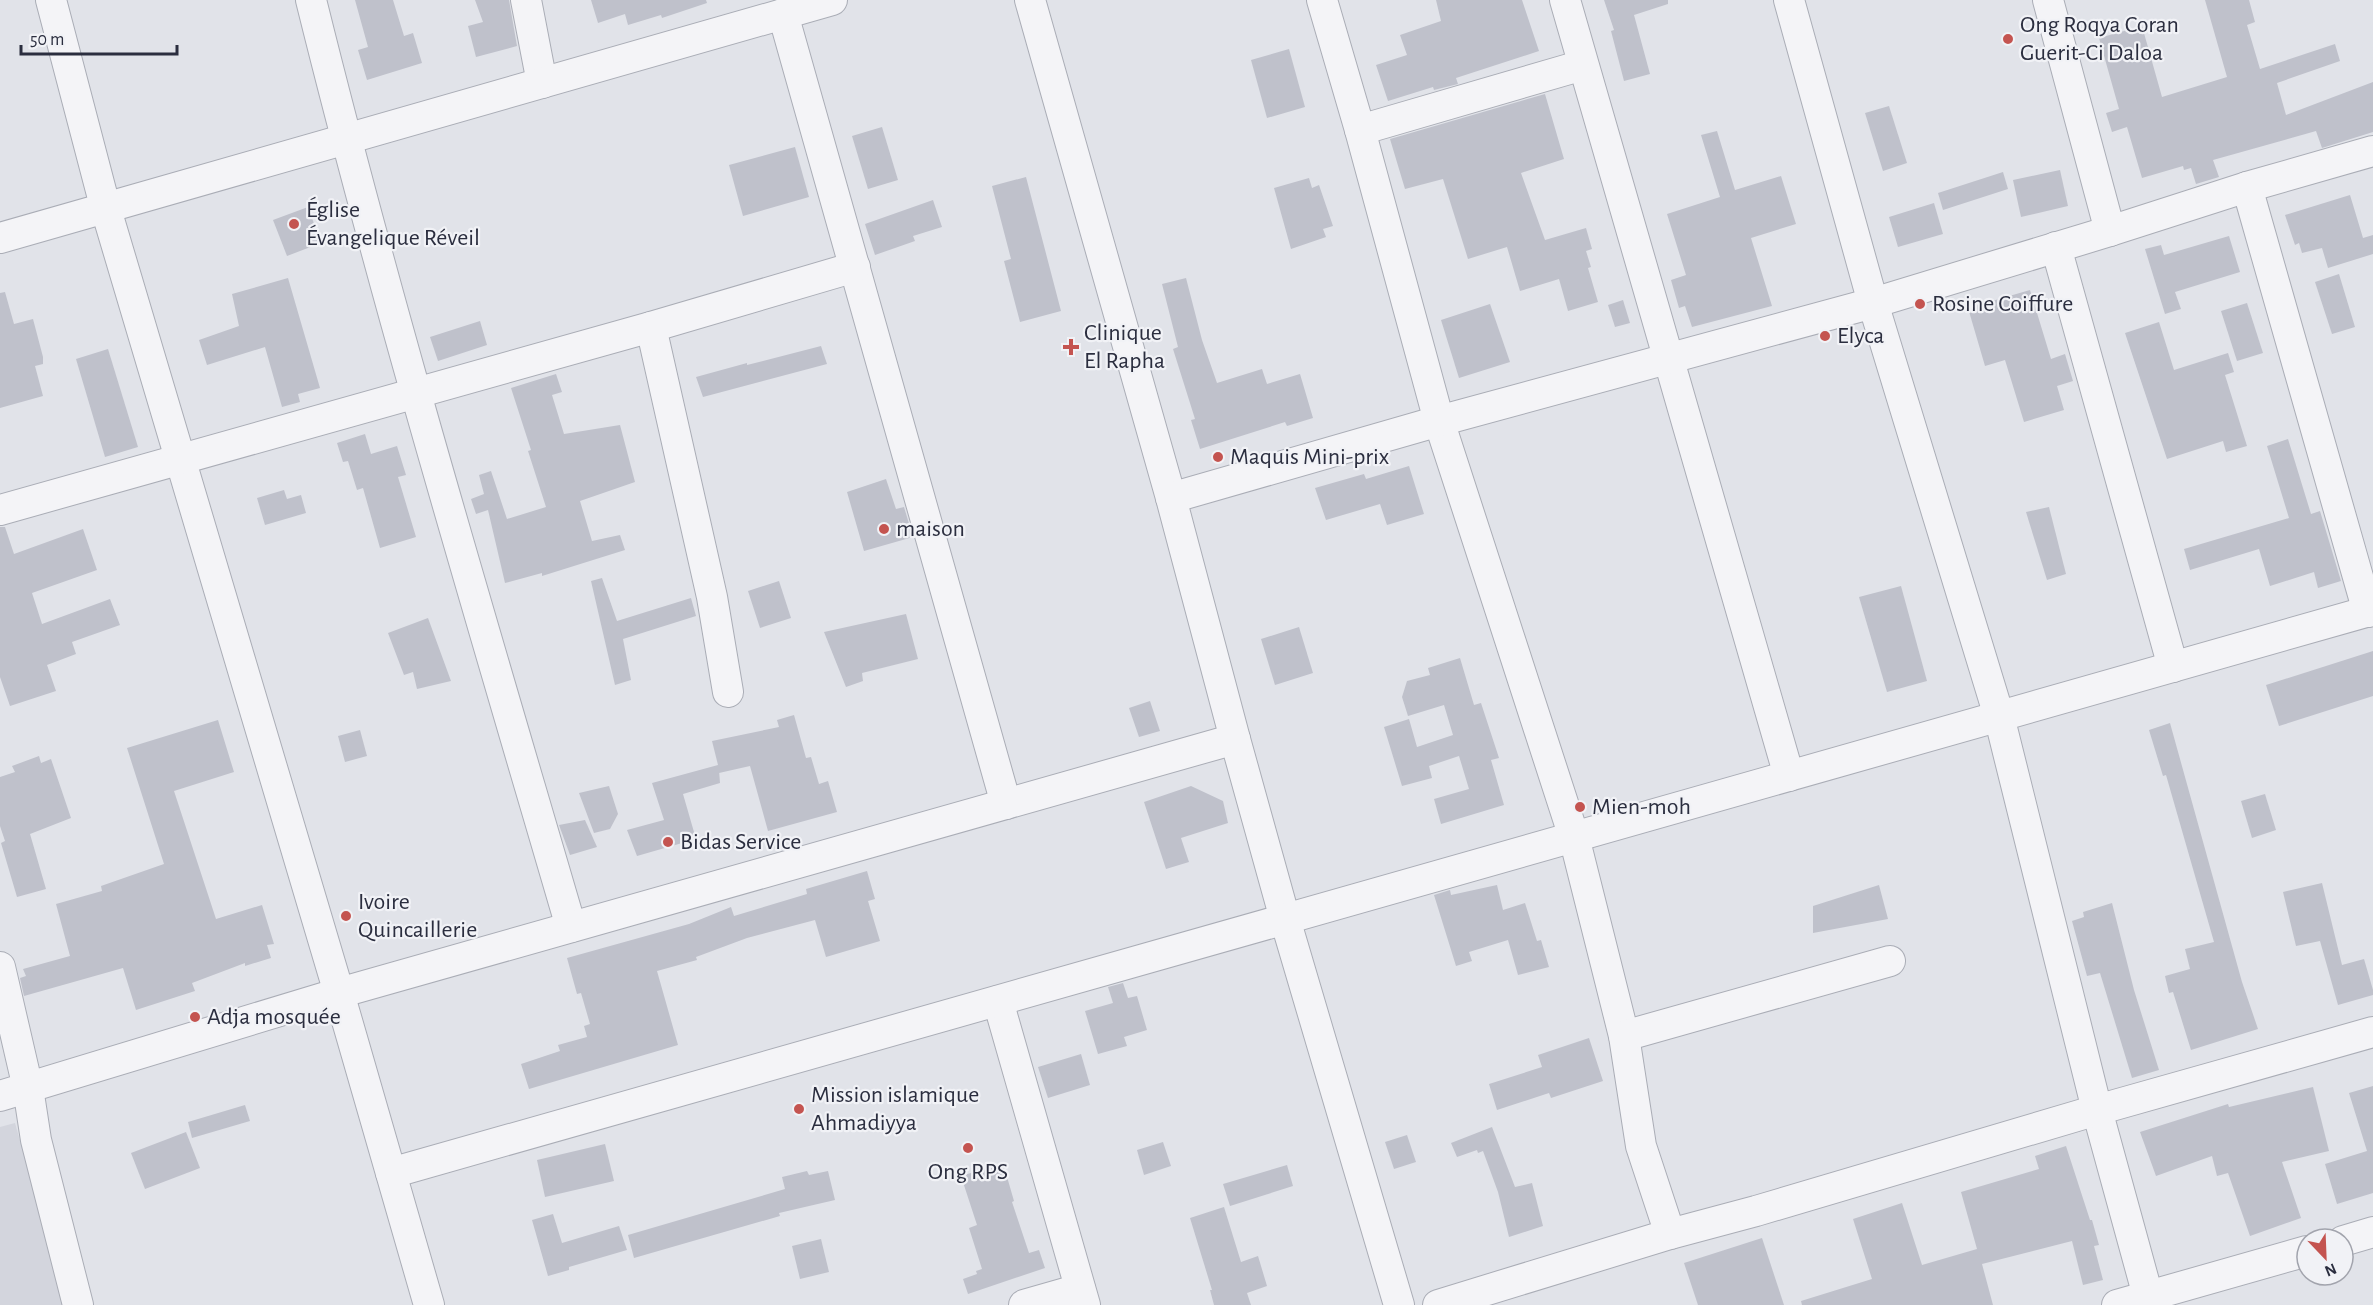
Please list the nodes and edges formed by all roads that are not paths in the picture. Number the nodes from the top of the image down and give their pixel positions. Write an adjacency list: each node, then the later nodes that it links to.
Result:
1 (51, 0): 17 (street)
2 (311, 0): 14 (street)
3 (526, 0): 12 (street)
4 (832, 0): 10 (street)
5 (1030, 0): 28 (street)
6 (1322, 0): 13 (street)
7 (1565, 0): 11 (street)
8 (1789, 0): 22 (street)
9 (2048, 0): 18 (street)
10 (783, 14): 12 (street); 21 (street)
11 (1583, 65): 13 (street); 24 (street)
12 (542, 83): 14 (street)
13 (1360, 130): 26 (street)
14 (345, 138): 17 (street); 25 (street)
15 (2373, 151): 16 (street)
16 (2247, 187): 18 (street); 30 (street)
17 (105, 206): 19 (street); 27 (street)
18 (2110, 231): 20 (street)
19 (0, 238)
20 (2056, 247): 22 (street); 31 (street)
21 (855, 267): 23 (street); 36 (street)
22 (1873, 303): 24 (street); 33 (street)
23 (651, 327): 25 (street); 32 (street)
24 (1667, 359): 26 (street); 35 (street)
25 (415, 392): 27 (street); 39 (street)
26 (1439, 420): 28 (street); 37 (street)
27 (180, 458): 29 (street); 42 (street)
28 (1171, 498): 34 (street)
29 (0, 510)
30 (2370, 611): 31 (street)
31 (2173, 667): 33 (street)
32 (728, 692)
33 (1999, 716): 35 (street); 47 (street)
34 (1235, 739): 36 (street); 38 (street)
35 (1789, 776): 37 (street)
36 (1006, 804): 39 (street)
37 (1574, 837): 38 (street); 45 (street)
38 (1285, 919): 43 (street); 58 (street)
39 (571, 927): 42 (street)
40 (1890, 961): 45 (street)
41 (0, 967): 46 (street)
42 (339, 993): 46 (street); 48 (street)
43 (998, 1001): 48 (street); 54 (street)
44 (2373, 1032): 47 (street)
45 (1624, 1036): 50 (street)
46 (14, 1092): 55 (street)
47 (2097, 1110): 50 (street); 53 (street)
48 (391, 1173): 56 (street)
49 (2373, 1232): 51 (street)
50 (1670, 1234): 59 (street)
51 (2355, 1237)
52 (2295, 1254): 53 (street)
53 (2148, 1296): 60 (street)
54 (1082, 1297): 57 (street)
55 (78, 1305)
56 (429, 1305)
57 (1024, 1305)
58 (1400, 1305)
59 (1438, 1305)
60 (2117, 1305)

